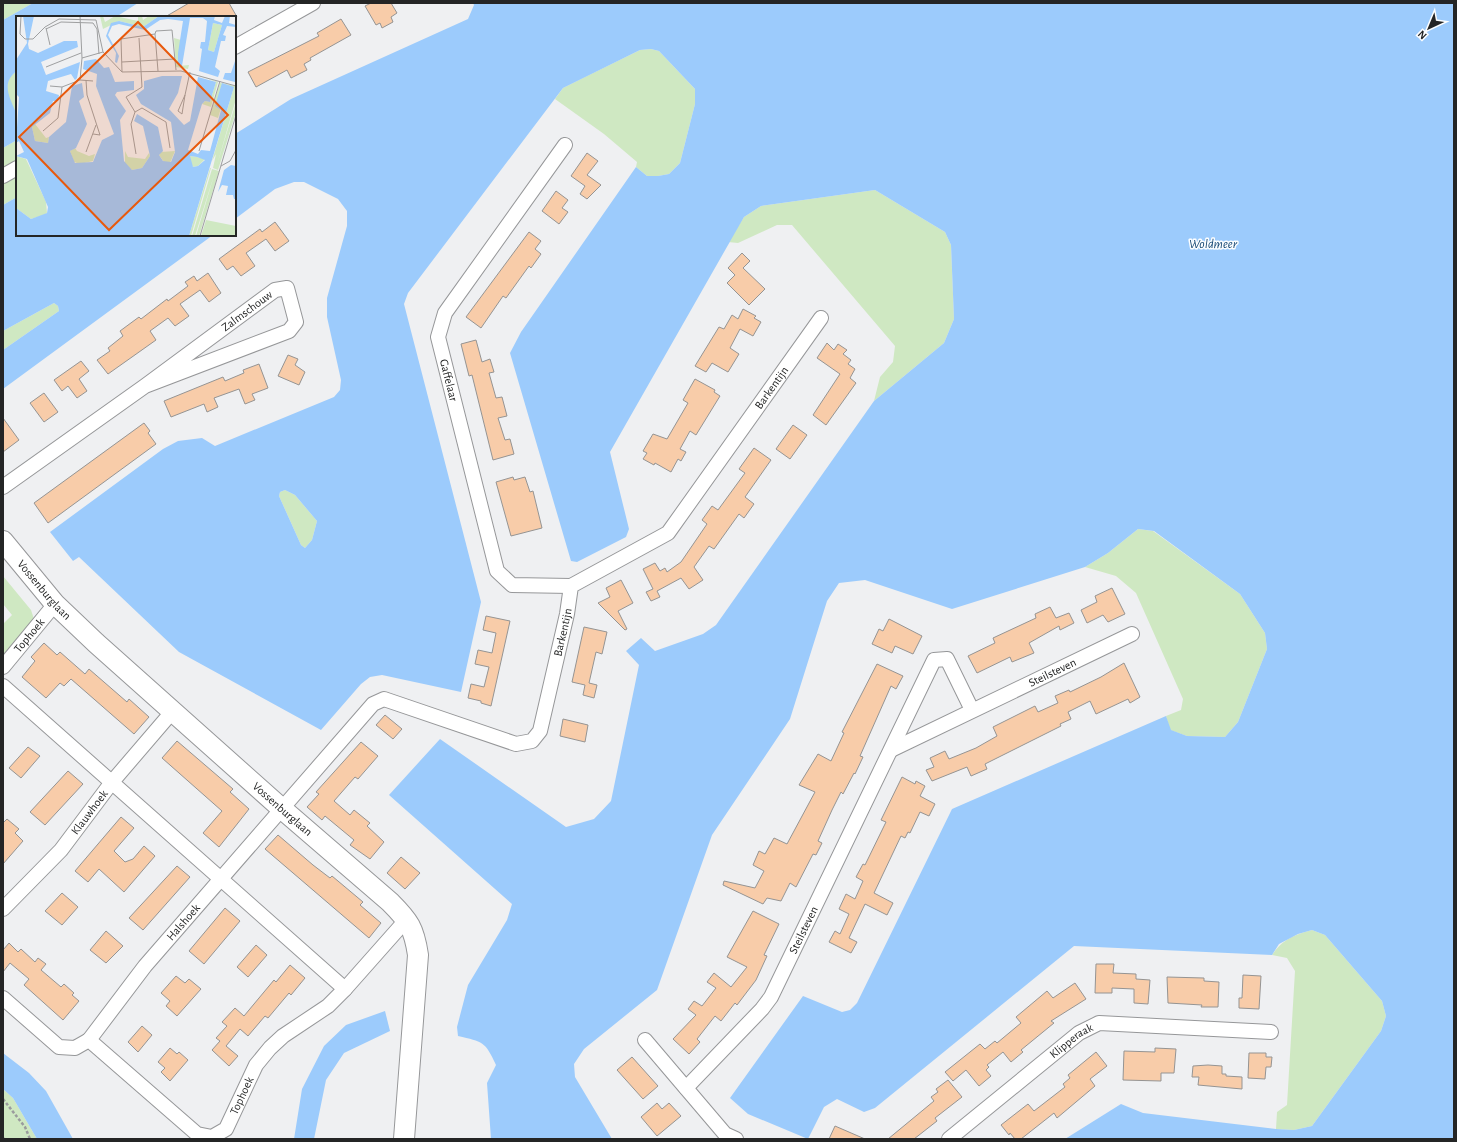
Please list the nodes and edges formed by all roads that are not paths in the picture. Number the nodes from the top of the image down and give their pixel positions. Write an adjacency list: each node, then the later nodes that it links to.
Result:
1 (313, 3): 2 (street)
2 (236, 45)
3 (565, 145): 10 (street, Gaffelaar)
4 (16, 169): 5 (street)
5 (3, 176)
6 (821, 318): 10 (street, Barkentijn)
7 (145, 386): 7 (street, Zalmschouw); 8 (street, Zalmschouw)
8 (3, 486)
9 (3, 541): 11 (street, Vossenburglaan)
10 (571, 586): 19 (street, Barkentijn)
11 (56, 604): 13 (street, Tophoek); 16 (street, Vossenburglaan)
12 (1132, 634): 15 (street, Steilsteven)
13 (3, 667)
14 (3, 686): 18 (street)
15 (972, 710): 17 (street, Steilsteven); 17 (street, Steilsteven)
16 (172, 712): 18 (street, Klauwhoek); 19 (street, Vossenburglaan)
17 (891, 750): 28 (street, Steilsteven)
18 (112, 782): 20 (street); 21 (street, Klauwhoek)
19 (281, 808): 20 (street, Halshoek); 22 (street, Vossenburglaan)
20 (221, 878): 23 (street); 26 (street, Halshoek)
21 (3, 909)
22 (407, 918): 23 (street, Tophoek); 30 (street, Vossenburglaan)
23 (345, 989): 26 (street, Tophoek)
24 (3, 998): 26 (street)
25 (1271, 1032): 31 (street, Klipperaak)
26 (90, 1040)
27 (645, 1040): 28 (street)
28 (686, 1088): 29 (street)
29 (727, 1137)
30 (404, 1139)
31 (949, 1139)

